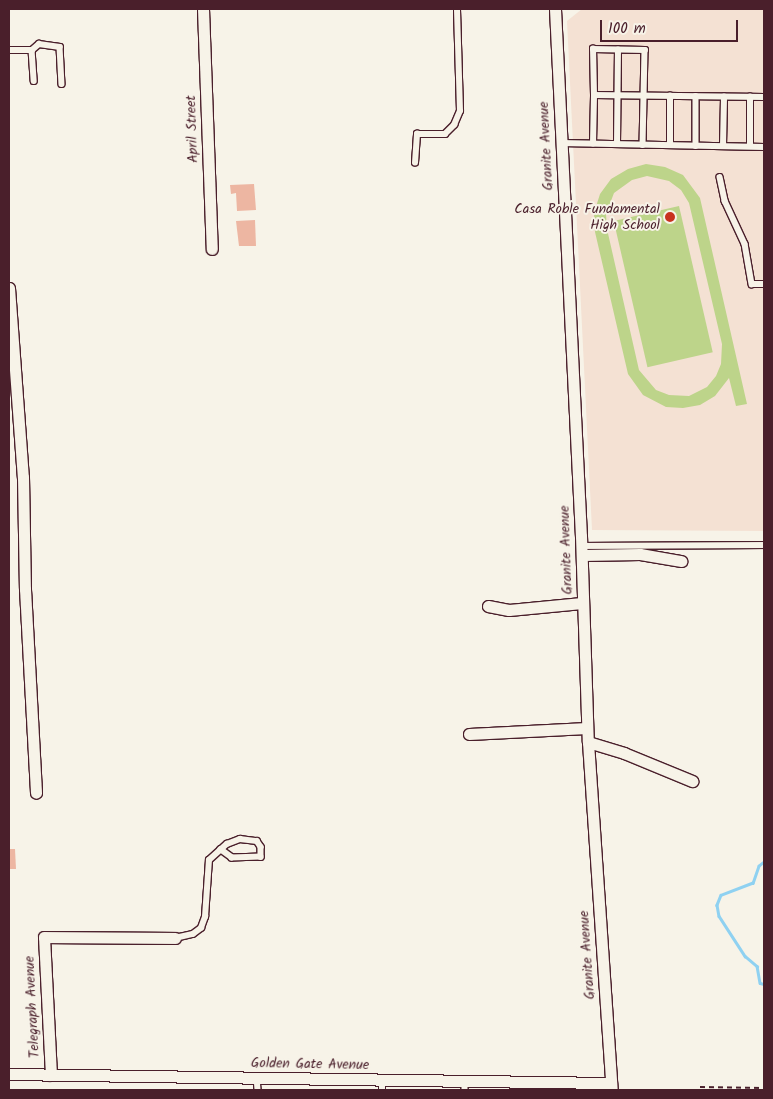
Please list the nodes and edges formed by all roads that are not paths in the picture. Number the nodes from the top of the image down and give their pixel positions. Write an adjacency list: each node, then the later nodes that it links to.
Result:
1 (202, 9): 28 (street, April Street)
2 (457, 9): 26 (lane)
3 (555, 9): 17 (street, Granite Avenue)
4 (9, 50): 5 (lane)
5 (32, 50): 7 (lane); 8 (lane)
6 (618, 50): 9 (lane); 10 (lane); 11 (lane)
7 (34, 81)
8 (62, 84)
9 (594, 94): 10 (lane); 18 (lane)
10 (618, 95): 11 (lane); 19 (lane)
11 (643, 95): 12 (lane); 20 (lane)
12 (670, 96): 13 (lane); 21 (lane)
13 (696, 96): 14 (lane); 22 (lane)
14 (724, 96): 15 (lane); 23 (lane)
15 (750, 97): 16 (lane); 24 (lane)
16 (764, 97)
17 (561, 143): 18 (lane); 32 (street, Granite Avenue)
18 (593, 144): 19 (lane)
19 (616, 144): 20 (lane)
20 (642, 145): 21 (lane)
21 (670, 145): 22 (lane)
22 (696, 146): 23 (lane)
23 (723, 146): 24 (lane)
24 (750, 146): 25 (lane)
25 (764, 146)
26 (415, 163)
27 (720, 176): 29 (lane)
28 (212, 249)
29 (764, 284)
30 (9, 288): 40 (street)
31 (764, 545): 32 (lane)
32 (582, 550): 33 (street); 34 (street, Granite Avenue)
33 (681, 561)
34 (582, 602): 35 (street); 36 (street, Granite Avenue)
35 (488, 606)
36 (587, 728): 37 (street); 38 (street, Granite Avenue)
37 (469, 734)
38 (588, 742): 39 (street); 48 (street, Granite Avenue)
39 (692, 781)
40 (36, 793)
41 (220, 850): 41 (lane); 42 (lane)
42 (175, 938): 44 (street, Telegraph Avenue)
43 (9, 1074): 44 (street, Golden Gate Avenue)
44 (51, 1075): 45 (street, Golden Gate Avenue)
45 (257, 1078): 46 (street, Golden Gate Avenue); 50 (lane)
46 (382, 1085): 47 (street, Golden Gate Avenue)
47 (465, 1086): 49 (street, Golden Gate Avenue)
48 (611, 1086): 49 (street, Golden Gate Avenue)
49 (536, 1087)
50 (258, 1090)

